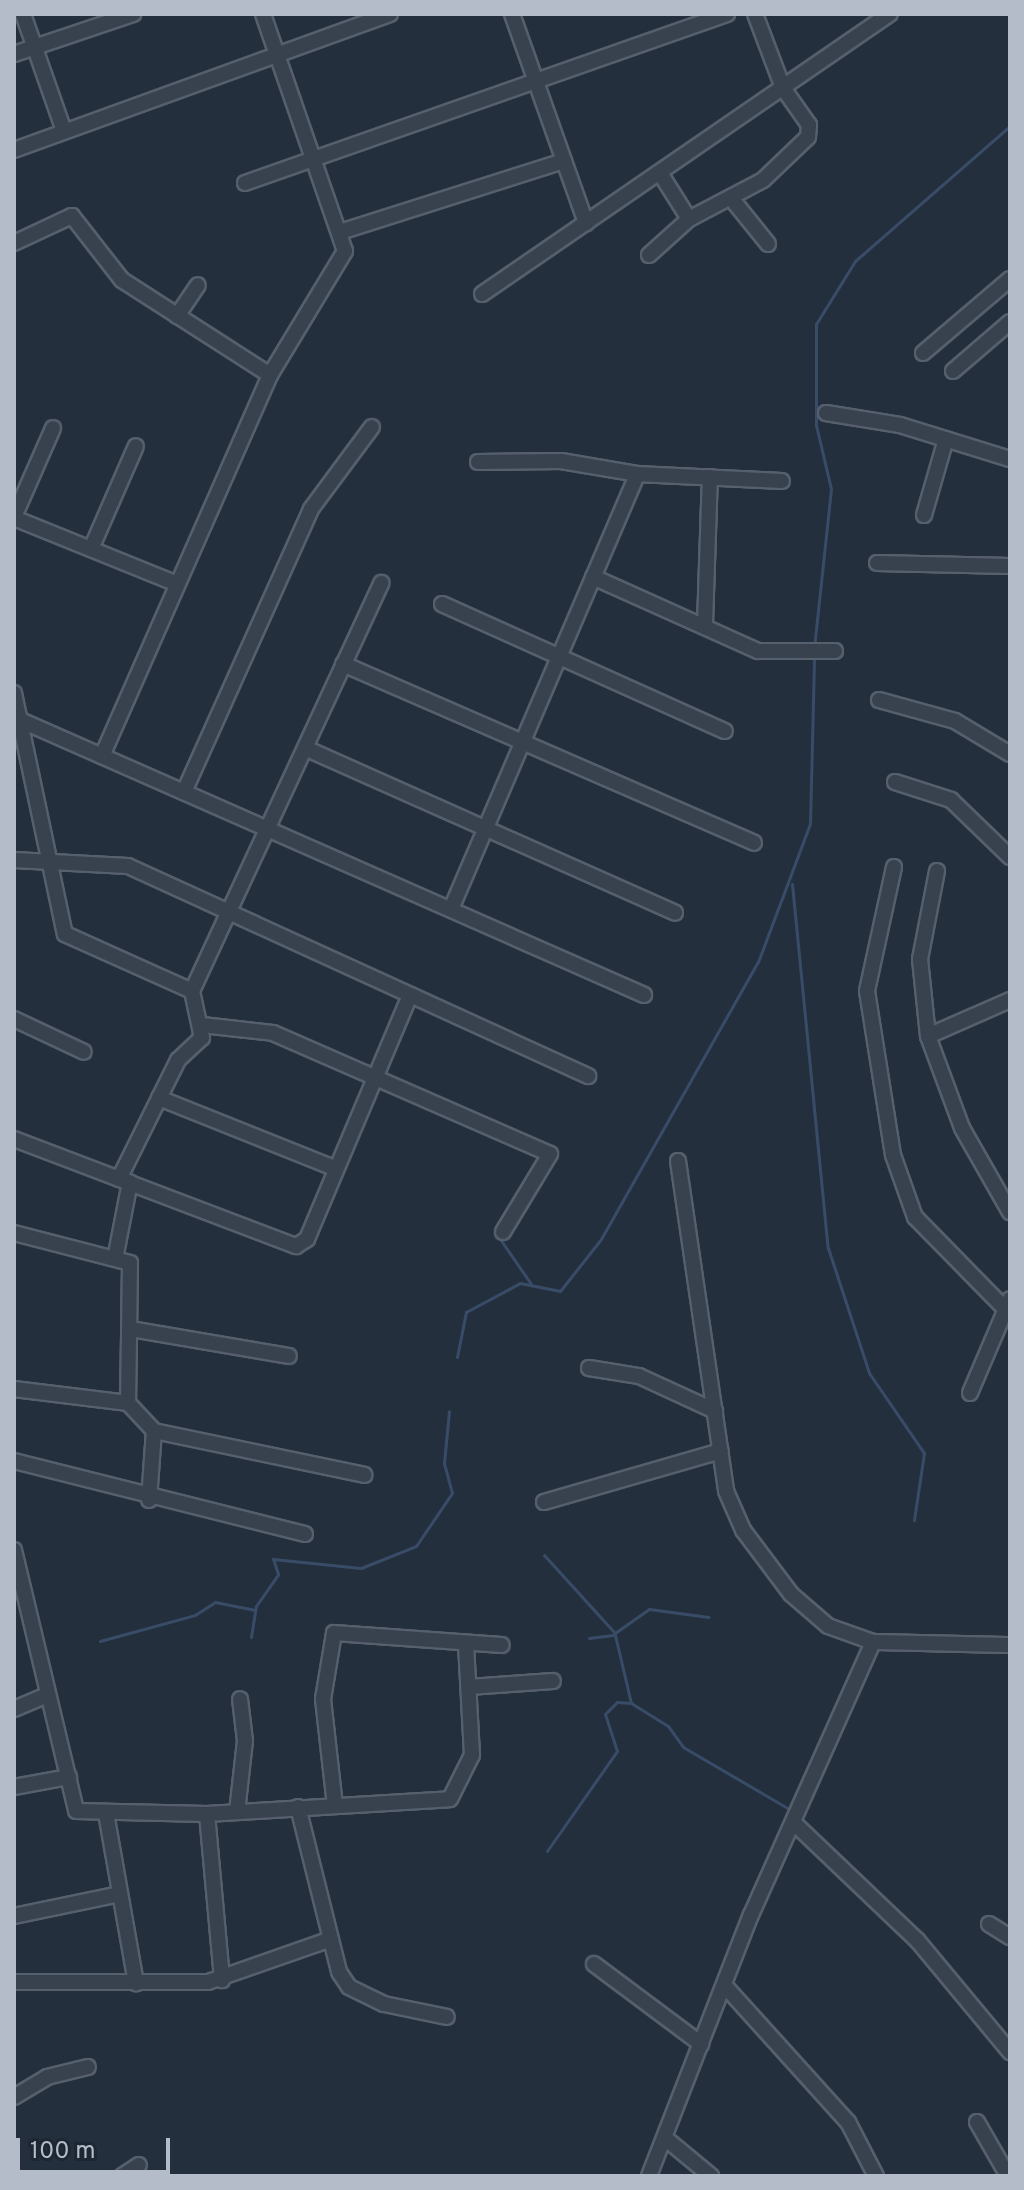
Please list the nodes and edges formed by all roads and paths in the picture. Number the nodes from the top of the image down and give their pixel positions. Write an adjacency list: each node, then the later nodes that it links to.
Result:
1 (23, 14): 9 (street)
2 (133, 14): 9 (street)
3 (263, 14): 11 (street)
4 (390, 14): 11 (street)
5 (512, 14): 12 (street)
6 (727, 14): 12 (street)
7 (755, 14): 13 (street)
8 (890, 14): 13 (street)
9 (35, 47): 10 (street); 14 (street)
10 (14, 54)
11 (279, 54): 14 (street); 16 (street)
12 (537, 85): 16 (street); 17 (street)
13 (783, 88): 18 (street); 20 (street)
14 (64, 131): 15 (street)
15 (14, 150)
16 (312, 158): 19 (street); 23 (street)
17 (564, 161): 22 (street); 23 (street)
18 (660, 173): 21 (street); 22 (street)
19 (245, 183)
20 (731, 198): 21 (street); 25 (street)
21 (689, 219): 26 (street)
22 (586, 223): 29 (street)
23 (340, 232): 34 (street)
24 (14, 243): 30 (street)
25 (768, 244)
26 (649, 255)
27 (1010, 279): 32 (street)
28 (198, 285): 30 (street)
29 (482, 294)
30 (177, 316): 34 (street)
31 (1010, 322): 33 (street)
32 (923, 353)
33 (953, 371)
34 (270, 375): 52 (street)
35 (826, 413): 38 (street)
36 (372, 427): 67 (street)
37 (53, 428): 46 (street)
38 (946, 439): 40 (street); 45 (street)
39 (136, 446): 47 (street)
40 (1010, 459)
41 (478, 462): 42 (street)
42 (637, 474): 43 (street); 50 (street)
43 (710, 477): 44 (street); 54 (street)
44 (782, 481)
45 (924, 515)
46 (14, 517): 47 (street)
47 (91, 549): 52 (street)
48 (877, 563): 49 (street)
49 (1010, 566)
50 (593, 577): 54 (street); 56 (street)
51 (381, 583): 57 (street)
52 (177, 584): 65 (street)
53 (442, 604): 56 (street)
54 (705, 624): 55 (street)
55 (835, 651)
56 (559, 657): 61 (street); 62 (street)
57 (343, 664): 62 (street); 63 (street)
58 (14, 693): 60 (street)
59 (879, 700): 64 (street)
60 (20, 720): 65 (street); 73 (street)
61 (725, 731)
62 (522, 744): 68 (street); 70 (street)
63 (305, 748): 68 (street); 69 (street)
64 (1010, 754)
65 (102, 756): 67 (street)
66 (895, 782): 71 (street)
67 (184, 792): 69 (street)
68 (485, 828): 76 (street); 78 (street)
69 (267, 829): 76 (street); 77 (street)
70 (754, 843)
71 (1010, 857)
72 (14, 860): 73 (street)
73 (52, 862): 77 (street); 79 (street)
74 (894, 867): 98 (street)
75 (937, 871): 85 (street)
76 (451, 909): 81 (street)
77 (229, 912): 79 (street); 80 (street)
78 (675, 913)
79 (192, 991): 84 (street)
80 (410, 995): 87 (street); 88 (street)
81 (644, 995)
82 (1010, 1000): 85 (street)
83 (14, 1019): 86 (street)
84 (202, 1025): 87 (street); 89 (street)
85 (928, 1036): 94 (street)
86 (84, 1052)
87 (375, 1076): 92 (street); 95 (street)
88 (588, 1076)
89 (159, 1098): 92 (street); 93 (street)
90 (14, 1139): 93 (street)
91 (678, 1161): 105 (street)
92 (334, 1168): 93 (street)
93 (124, 1181): 97 (street)
94 (1010, 1212)
95 (503, 1232)
96 (14, 1233): 97 (street)
97 (116, 1254): 99 (street)
98 (1008, 1304): 103 (street)
99 (131, 1329): 100 (street); 104 (street)
100 (289, 1356)
101 (589, 1368): 105 (street)
102 (14, 1389): 104 (street)
103 (970, 1393)
104 (128, 1403): 106 (street)
105 (715, 1411): 107 (street)
106 (154, 1431): 109 (street); 110 (street)
107 (721, 1451): 111 (street); 114 (street)
108 (14, 1461): 110 (street)
109 (364, 1475)
110 (149, 1500): 112 (street)
111 (544, 1502)
112 (305, 1534)
113 (14, 1550): 120 (street)
114 (873, 1642): 117 (street); 130 (street)
115 (466, 1645): 116 (street); 119 (street); 125 (street)
116 (502, 1645)
117 (1010, 1645)
118 (553, 1681): 119 (street)
119 (469, 1687): 125 (street)
120 (47, 1695): 122 (street); 123 (street)
121 (240, 1699): 127 (street)
122 (14, 1709)
123 (69, 1777): 124 (street); 128 (street)
124 (14, 1787)
125 (335, 1806): 126 (street)
126 (298, 1807): 127 (street); 135 (street)
127 (237, 1812): 129 (street)
128 (106, 1813): 129 (street); 131 (street)
129 (207, 1814): 137 (street)
130 (794, 1823): 140 (street); 143 (street)
131 (120, 1894): 132 (street); 139 (street)
132 (14, 1916)
133 (989, 1924): 134 (street)
134 (1010, 1937)
135 (331, 1939): 137 (street); 141 (street)
136 (594, 1964): 142 (street)
137 (222, 1980): 139 (street)
138 (14, 1982): 139 (street)
139 (136, 1983)
140 (724, 1985): 142 (street); 152 (street)
141 (447, 2017)
142 (701, 2044): 147 (street)
143 (1010, 2052)
144 (88, 2067): 145 (street)
145 (14, 2097)
146 (977, 2122): 153 (street)
147 (665, 2138): 150 (street); 151 (street)
148 (139, 2165): 149 (street)
149 (122, 2176)
150 (649, 2176)
151 (711, 2176)
152 (876, 2176)
153 (1008, 2176)

